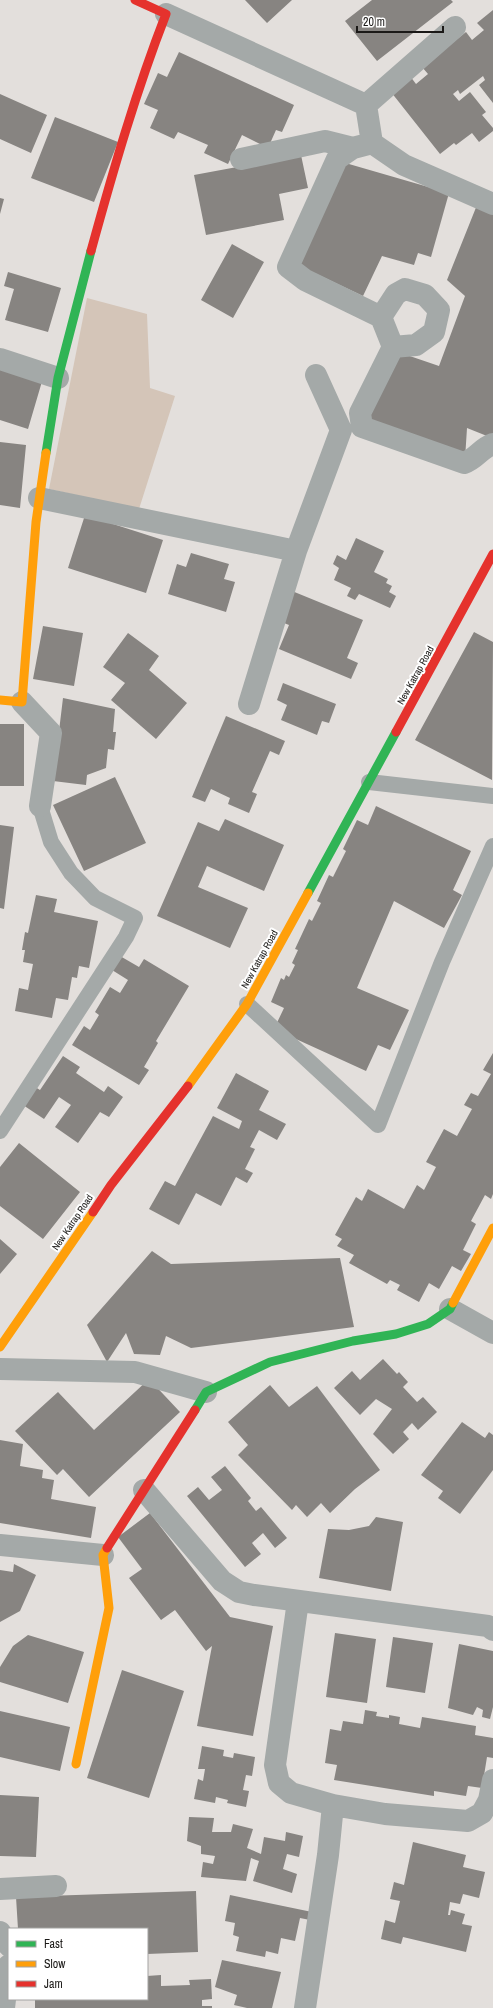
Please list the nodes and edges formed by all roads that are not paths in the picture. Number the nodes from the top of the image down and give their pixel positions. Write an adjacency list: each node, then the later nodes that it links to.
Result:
1 (135, 0): 2 (street)
2 (166, 14): 4 (street); 12 (street)
3 (455, 27): 4 (street)
4 (366, 105): 5 (street)
5 (363, 146): 6 (street); 7 (street); 8 (street)
6 (241, 159)
7 (493, 204)
8 (381, 317): 9 (street); 9 (street)
9 (393, 347): 13 (street)
10 (0, 359): 12 (street)
11 (316, 375): 15 (street)
12 (58, 378): 14 (street)
13 (493, 444)
14 (39, 498): 15 (street); 18 (street)
15 (296, 551): 19 (street)
16 (493, 554): 20 (street, New Katrap Road)
17 (0, 700): 18 (street)
18 (22, 702): 22 (street)
19 (249, 704)
20 (369, 782): 21 (lane); 24 (street, New Katrap Road)
21 (493, 796)
22 (40, 806): 25 (lane)
23 (493, 846): 24 (lane)
24 (247, 1004): 29 (street, New Katrap Road)
25 (0, 1131)
26 (493, 1228): 27 (street)
27 (450, 1309): 28 (street); 31 (street)
28 (493, 1333)
29 (0, 1347)
30 (0, 1369): 31 (street)
31 (206, 1392): 32 (street)
32 (144, 1490): 34 (street); 35 (street)
33 (0, 1545): 34 (street)
34 (103, 1555): 37 (street)
35 (298, 1601): 36 (street); 39 (street)
36 (493, 1630)
37 (76, 1764)
38 (493, 1780): 40 (street)
39 (333, 1805): 40 (street); 47 (street)
40 (487, 1817)
41 (56, 1886): 42 (street)
42 (0, 1889)
43 (0, 1932): 44 (street)
44 (8, 1944)
45 (8, 1974): 46 (street)
46 (4, 2008)
47 (305, 2008)

